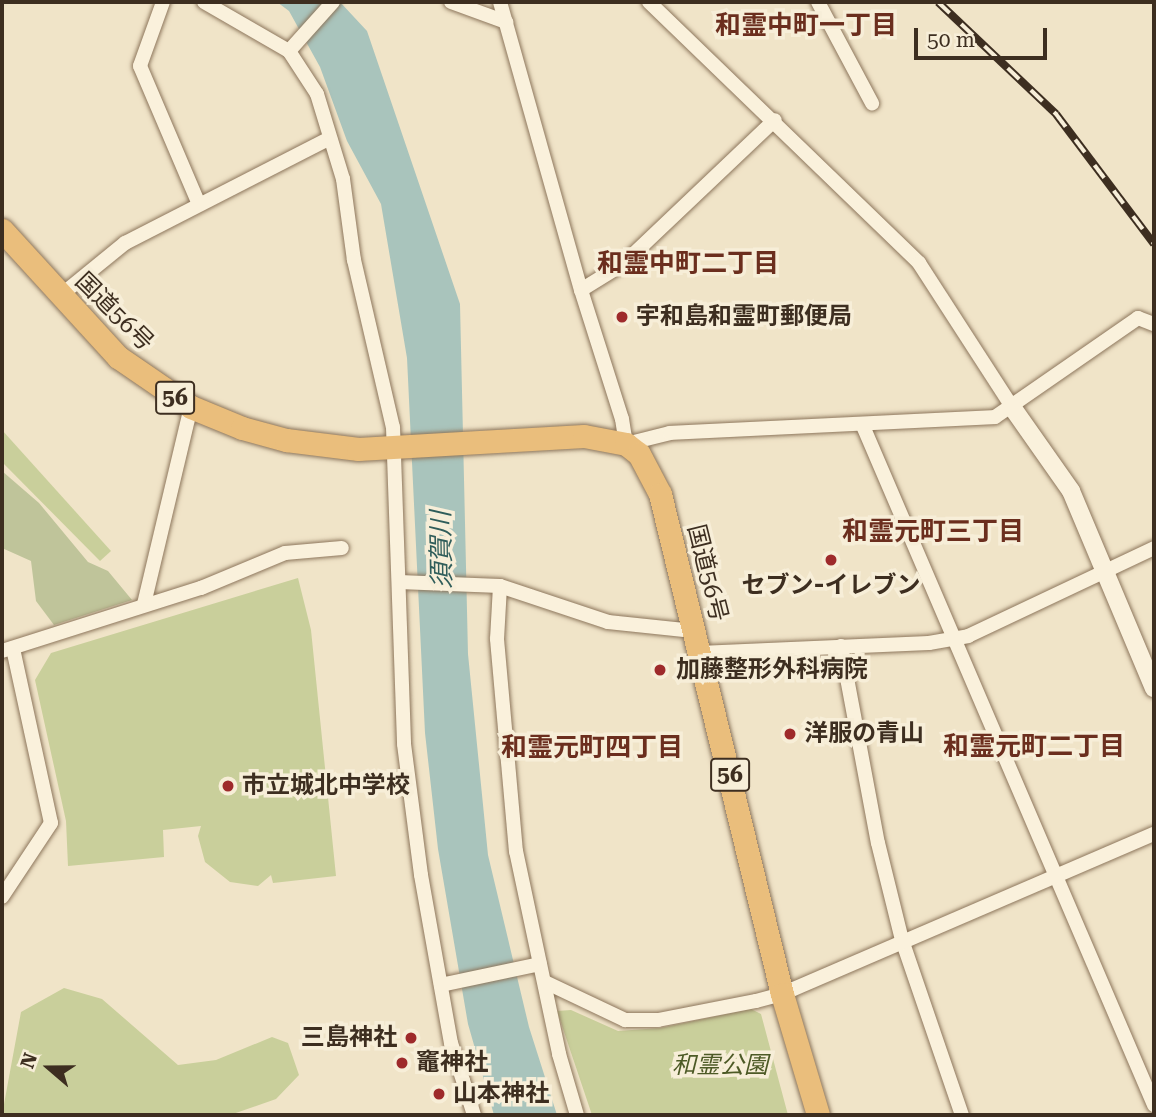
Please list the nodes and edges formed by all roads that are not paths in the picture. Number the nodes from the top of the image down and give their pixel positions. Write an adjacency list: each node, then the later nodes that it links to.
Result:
1 (163, 2): 13 (street)
2 (204, 2): 9 (street)
3 (333, 2): 9 (street)
4 (451, 2): 8 (street)
5 (500, 2): 8 (street)
6 (649, 2): 11 (street)
7 (818, 2): 10 (street)
8 (506, 22): 15 (street)
9 (292, 47): 12 (street)
10 (872, 103)
11 (775, 120): 15 (street); 19 (street)
12 (330, 138): 13 (street); 22 (street)
13 (199, 204): 16 (street)
14 (2, 230): 16 (highway, 国道56号 / 56)
15 (581, 290): 21 (street)
16 (60, 296): 18 (highway, 国道56号 / 56)
17 (1154, 324): 19 (street)
18 (191, 407): 22 (highway, 国道56号 / 56); 28 (street)
19 (1012, 407): 20 (street); 25 (street)
20 (863, 426): 21 (street); 29 (street)
21 (626, 444): 22 (highway, 56); 30 (highway, 国道56号 / 56)
22 (402, 448): 26 (street)
23 (342, 548): 28 (street)
24 (1154, 548): 25 (street)
25 (1105, 571): 29 (street); 33 (street)
26 (403, 582): 27 (street); 40 (street)
27 (500, 586): 30 (street); 38 (street)
28 (144, 604): 32 (street)
29 (952, 639): 31 (street); 35 (street)
30 (697, 642): 31 (street); 41 (highway, 国道56号 / 56)
31 (841, 646): 37 (street)
32 (7, 650): 36 (street)
33 (1154, 688)
34 (1154, 834): 35 (street)
35 (1058, 877): 37 (street); 42 (street)
36 (2, 897)
37 (902, 940): 41 (street); 47 (street)
38 (533, 966): 39 (street); 40 (street)
39 (545, 982): 41 (street); 45 (street)
40 (448, 984): 44 (street)
41 (782, 994): 46 (highway, 国道56号 / 56)
42 (1154, 1105)
43 (1154, 1112): 48 (street)
44 (474, 1115)
45 (577, 1115)
46 (818, 1115)
47 (962, 1115)
48 (1147, 1115)

